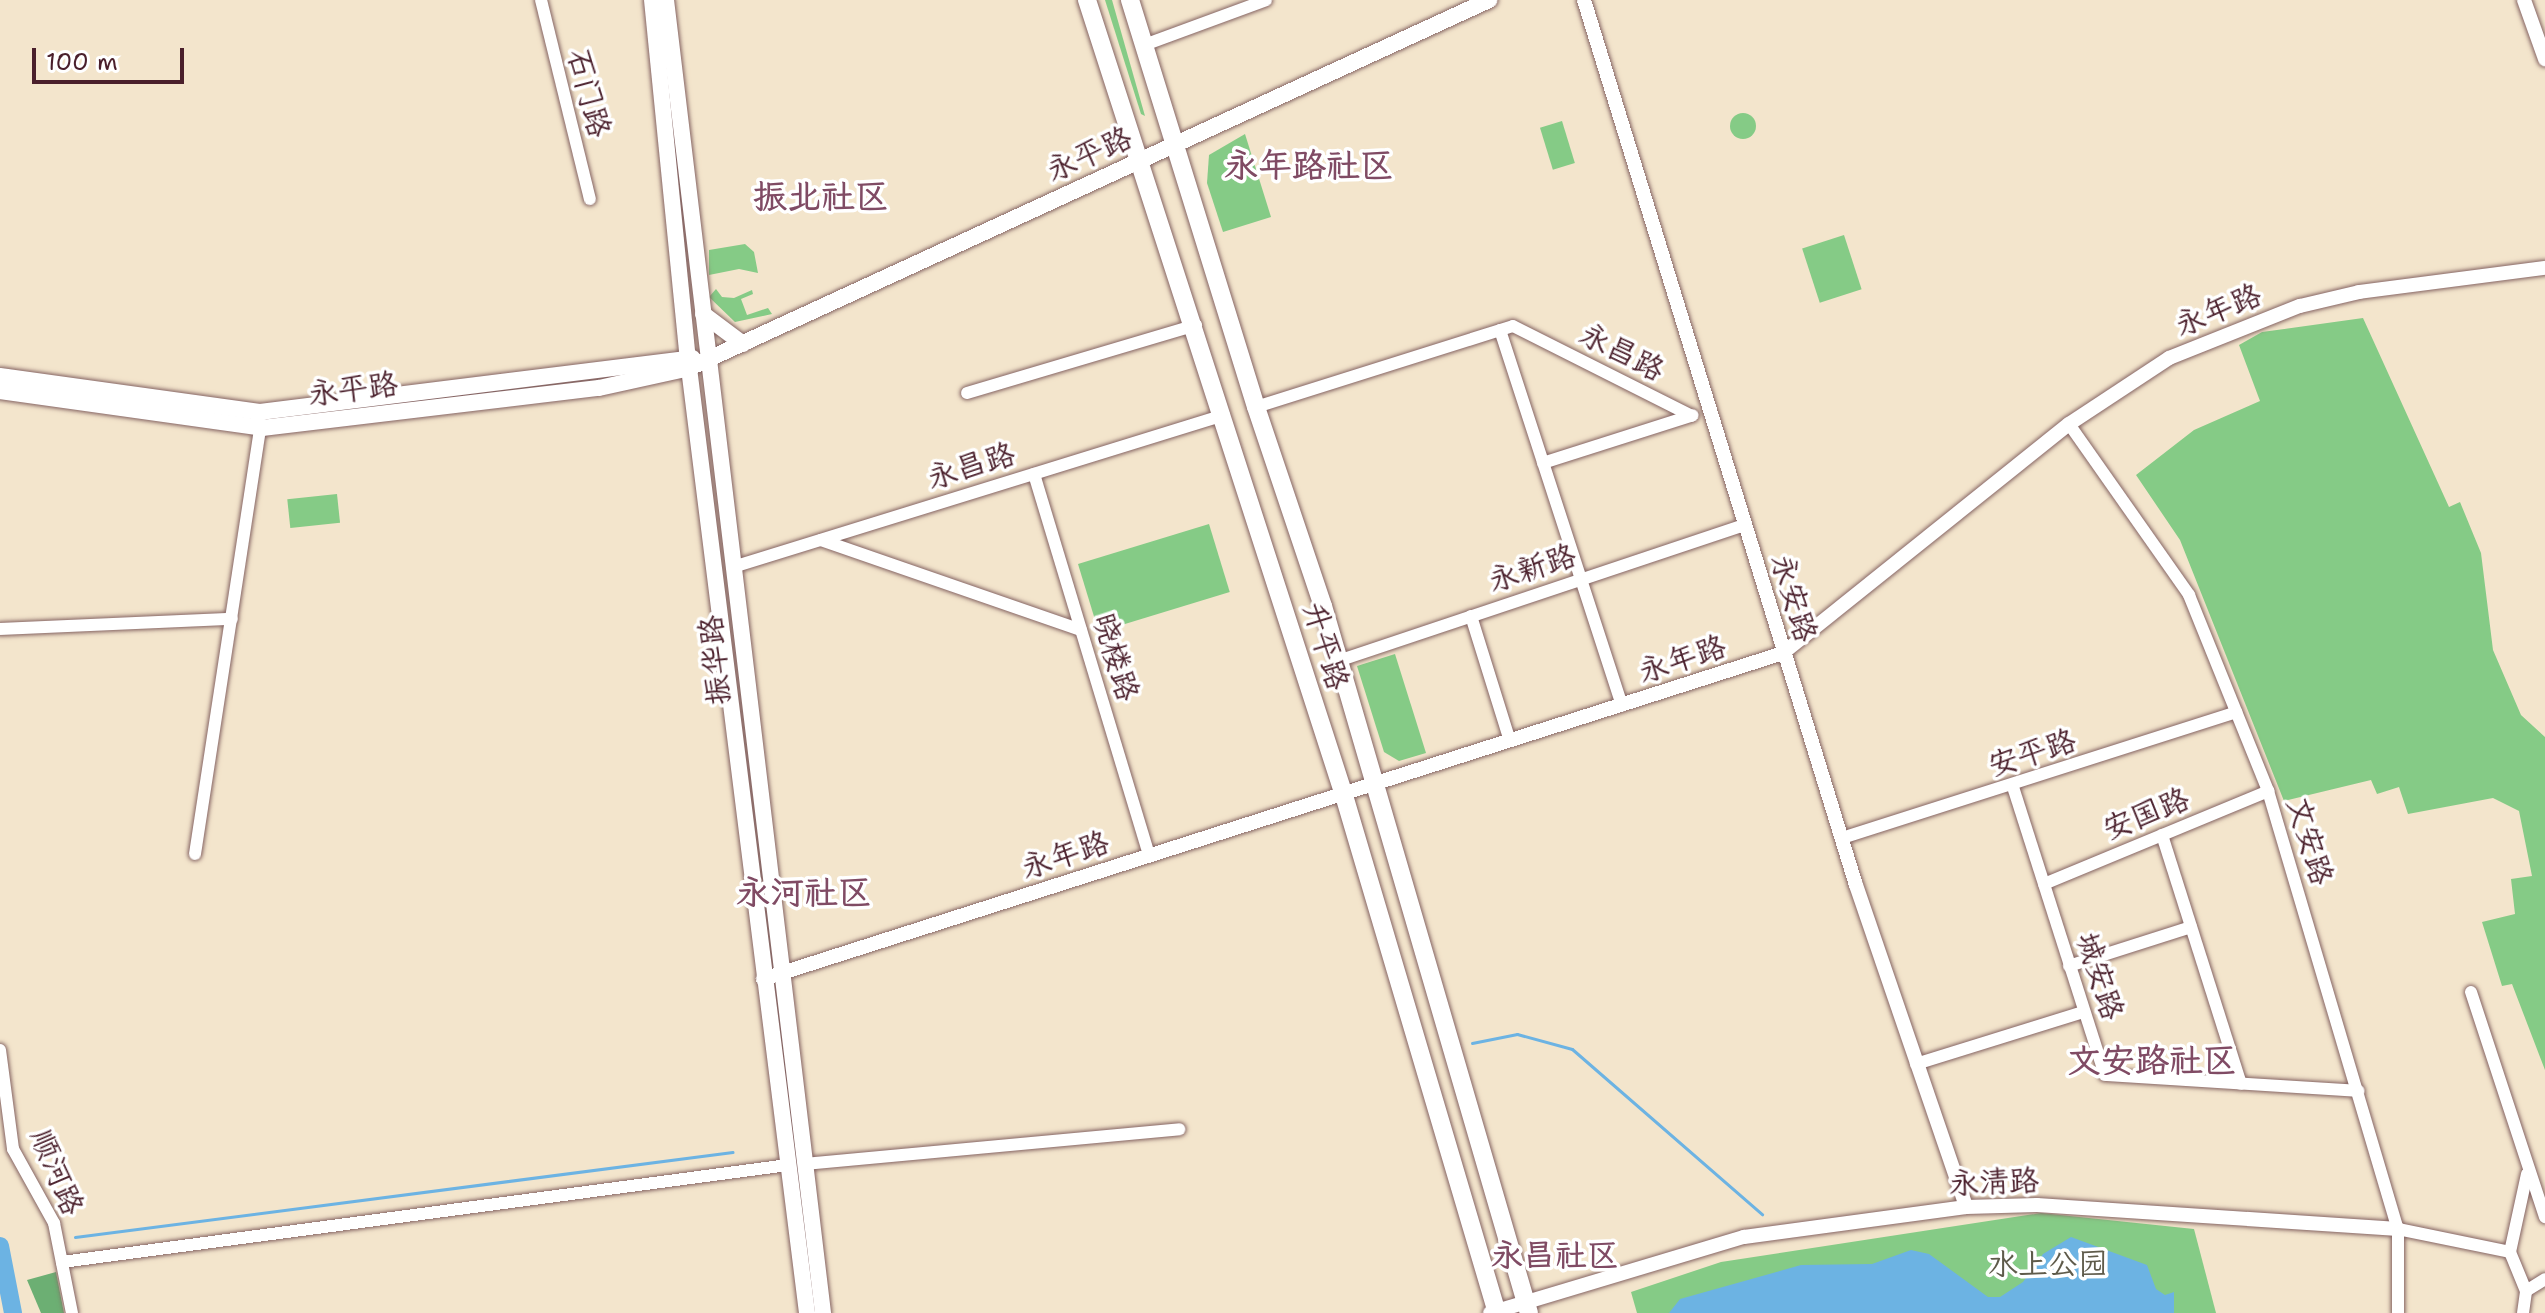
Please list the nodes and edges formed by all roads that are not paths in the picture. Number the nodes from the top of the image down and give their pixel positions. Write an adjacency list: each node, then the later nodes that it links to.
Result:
1 (541, 0): 14 (street, 石门路)
2 (652, 0): 21 (main road, 振华路)
3 (666, 0): 16 (main road, 振华路)
4 (1087, 0): 13 (main road, 升平路)
5 (1130, 0): 10 (main road, 升平路)
6 (1266, 0): 10 (street)
7 (1489, 0): 12 (main road, 永平路)
8 (1584, 0): 26 (street, 永安路)
9 (2524, 0): 11 (street)
10 (1144, 45): 12 (main road, 升平路)
11 (2545, 59)
12 (1176, 147): 13 (main road, 永平路); 25 (main road, 升平路)
13 (1141, 162): 17 (main road, 升平路); 19 (main road, 永平路)
14 (590, 199)
15 (2545, 268): 30 (street, 永年路)
16 (703, 313): 19 (main road); 20 (main road, 振华路)
17 (1196, 325): 24 (street); 27 (main road, 升平路)
18 (1500, 330): 25 (street, 永昌路); 28 (street, 永昌路); 31 (street)
19 (743, 344): 20 (main road, 永平路)
20 (711, 359): 21 (main road, 永平路); 35 (main road, 振华路)
21 (688, 363): 29 (main road, 永平路); 58 (main road, 振华路)
22 (0, 376): 29 (main road, 永平路)
23 (0, 391): 29 (main road, 永平路)
24 (967, 393)
25 (1256, 407): 42 (main road, 升平路)
26 (1707, 411): 28 (street); 33 (street, 永安路)
27 (1224, 415): 32 (street, 永昌路); 49 (main road, 升平路)
28 (1692, 416): 31 (street)
29 (261, 420): 38 (street)
30 (2069, 424): 41 (street, 永年路); 44 (street, 文安路)
31 (1543, 463): 36 (street)
32 (1034, 474): 34 (street, 永昌路); 40 (street, 晓楼路)
33 (1744, 525): 36 (street, 永新路); 41 (street, 永安路)
34 (821, 540): 35 (street, 永昌路); 40 (street)
35 (733, 567): 57 (main road, 振华路)
36 (1581, 579): 37 (street, 永新路); 43 (street)
37 (1471, 616): 42 (street, 永新路); 45 (street)
38 (232, 619): 39 (street); 52 (street)
39 (0, 629)
40 (1081, 630): 53 (street, 晓楼路)
41 (1783, 653): 43 (street, 永年路); 51 (street, 永安路)
42 (1338, 661): 46 (main road, 升平路)
43 (1622, 706): 45 (street, 永年路)
44 (2236, 712): 47 (street, 安平路); 48 (street, 文安路)
45 (1510, 741): 46 (street, 永年路)
46 (1377, 784): 49 (street, 永年路); 75 (main road, 升平路)
47 (2013, 787): 51 (street, 安平路); 54 (street, 城安路)
48 (2268, 791): 50 (street, 安国路); 64 (street, 文安路)
49 (1343, 792): 53 (street, 永年路); 76 (main road, 升平路)
50 (2162, 835): 54 (street, 安国路); 55 (street)
51 (1842, 838): 62 (street, 永安路)
52 (195, 854)
53 (1149, 855): 57 (street, 永年路)
54 (2044, 884): 56 (street, 城安路)
55 (2191, 927): 56 (street); 63 (street)
56 (2069, 966): 60 (street, 城安路)
57 (779, 974): 58 (street, 永年路); 66 (main road, 振华路)
58 (763, 979): 66 (main road, 振华路)
59 (2471, 992): 67 (street)
60 (2083, 1012): 62 (street); 63 (street, 城安路)
61 (0, 1050): 72 (street, 顺河路)
62 (1916, 1064): 68 (street, 永安路)
63 (2241, 1084): 64 (street, 城安路)
64 (2358, 1091): 70 (street, 文安路)
65 (1179, 1129): 66 (street)
66 (797, 1165): 72 (street); 78 (main road, 振华路); 79 (main road, 振华路)
67 (2527, 1174): 69 (street); 71 (street)
68 (1966, 1207): 70 (street, 永清路); 75 (street, 永清路)
69 (2545, 1217)
70 (2398, 1229): 71 (street, 永清路); 80 (street, 文安路)
71 (2510, 1252): 74 (street)
72 (62, 1262): 77 (street, 顺河路)
73 (2545, 1279): 74 (street)
74 (2526, 1291): 81 (street)
75 (1527, 1308): 76 (street, 永清路)
76 (1494, 1312)
77 (72, 1313)
78 (807, 1313)
79 (823, 1313)
80 (2398, 1313)
81 (2523, 1313)

